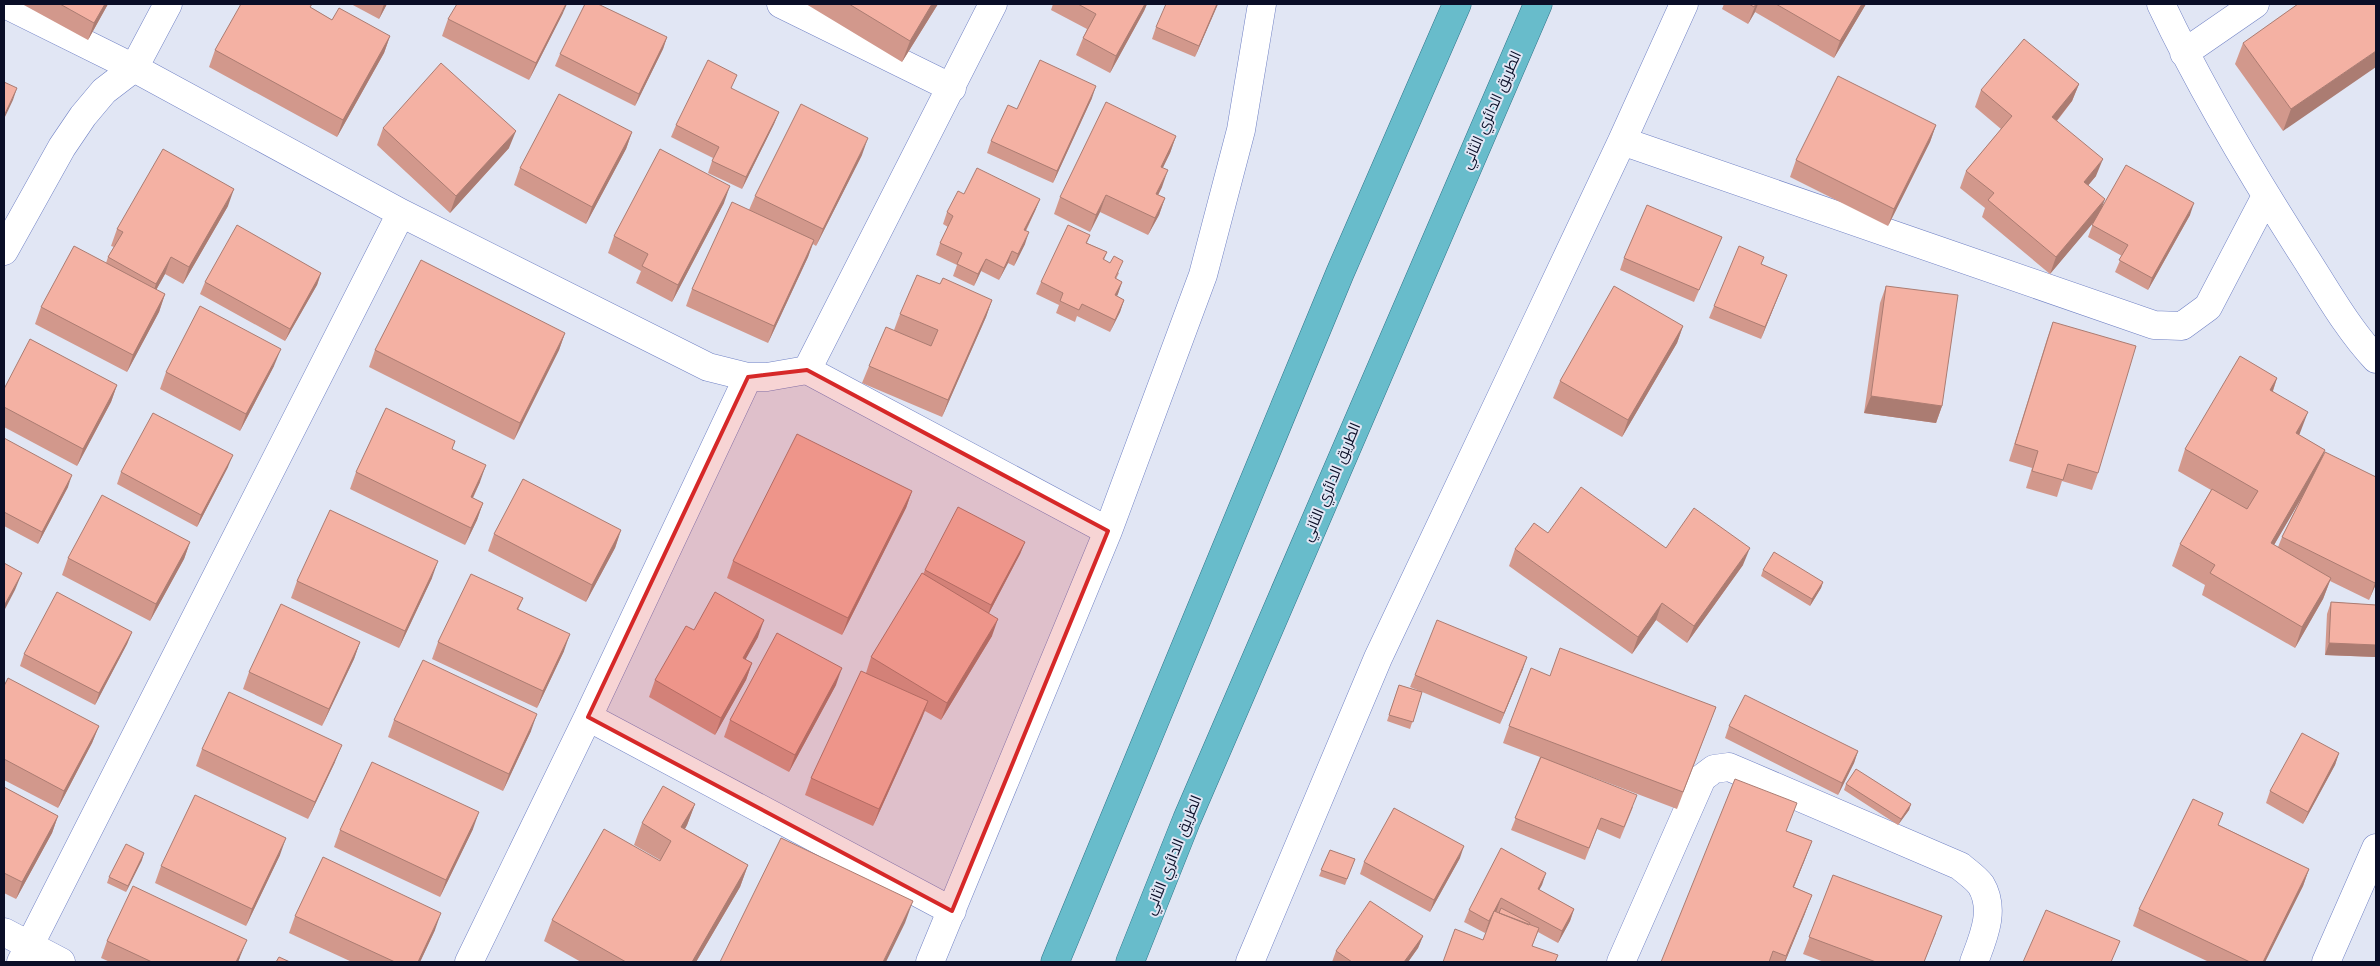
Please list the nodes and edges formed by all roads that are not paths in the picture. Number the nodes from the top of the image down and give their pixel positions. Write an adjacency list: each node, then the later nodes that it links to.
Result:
1 (5, 4): 12 (street)
2 (168, 4): 12 (street)
3 (781, 4): 13 (street)
4 (993, 4): 13 (street)
5 (1262, 4): 21 (street)
6 (1457, 4): 30 (highway)
7 (1538, 4): 31 (highway, الطريق الدائري الثاني)
8 (1684, 4): 14 (street)
9 (2161, 4): 11 (street)
10 (2255, 4): 11 (street)
11 (2184, 53): 15 (street)
12 (134, 68): 16 (street); 17 (street)
13 (952, 88): 19 (street)
14 (1622, 141): 15 (street); 32 (street)
15 (2266, 196): 18 (street)
16 (401, 213): 20 (street); 26 (street)
17 (4, 251)
18 (2376, 359)
19 (807, 370): 20 (street); 21 (street)
20 (748, 377): 22 (street)
21 (1108, 531): 24 (street)
22 (588, 718): 24 (street); 28 (street)
23 (2376, 848): 35 (street)
24 (952, 911): 29 (street)
25 (4, 932): 26 (street)
26 (25, 954): 27 (street)
27 (62, 962)
28 (469, 962)
29 (930, 962)
30 (1055, 962)
31 (1130, 962)
32 (1250, 962)
33 (1621, 962): 34 (street)
34 (1974, 962)
35 (2326, 962)

